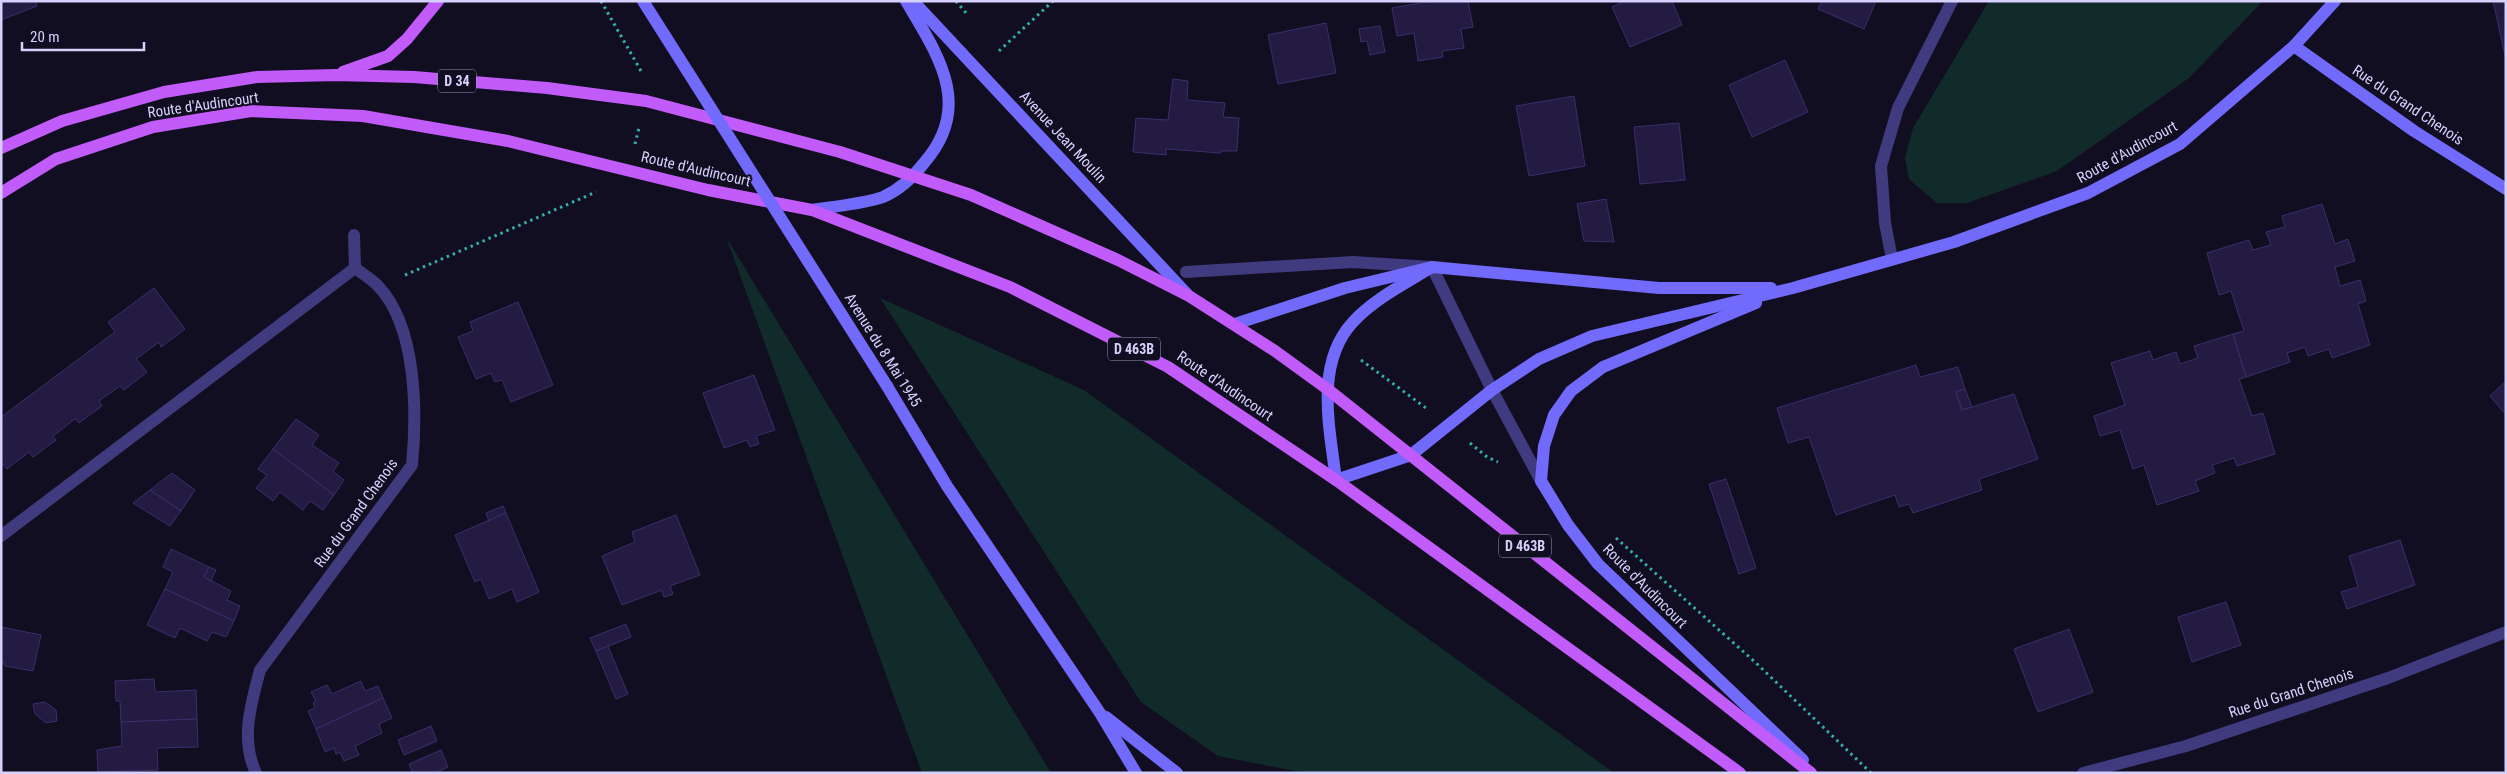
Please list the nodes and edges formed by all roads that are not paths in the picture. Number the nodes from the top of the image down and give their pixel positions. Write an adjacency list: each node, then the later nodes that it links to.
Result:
1 (438, 1): 8 (main road)
2 (643, 1): 29 (main road, Avenue du 8 Mai 1945, bridge)
3 (906, 1): 10 (main road)
4 (913, 1): 20 (main road, Avenue Jean Moulin)
5 (1952, 1): 15 (street)
6 (2335, 1): 7 (main road, Route d'Audincourt)
7 (2294, 46): 11 (main road, Rue du Grand Chenois); 15 (main road, Route d'Audincourt)
8 (336, 75): 9 (main road, Route d'Audincourt / D 34); 10 (main road, Route d'Audincourt / D 34)
9 (1, 148)
10 (913, 176): 13 (main road); 20 (main road, Route d'Audincourt / D 463B)
11 (2506, 189)
12 (1, 193): 13 (main road, Route d'Audincourt)
13 (812, 210): 25 (main road, Route d'Audincourt / D 463B)
14 (354, 235): 17 (street)
15 (1892, 260): 19 (main road, Route d'Audincourt)
16 (1432, 267): 18 (street); 19 (main road, Route d'Audincourt); 21 (main road, Route d'Audincourt); 22 (main road); 23 (street)
17 (355, 268): 27 (street); 30 (street, Rue du Grand Chenois)
18 (1186, 272)
19 (1793, 288): 23 (main road, Route d'Audincourt); 26 (main road, Route d'Audincourt)
20 (1189, 296): 21 (main road, Route d'Audincourt / D 463B)
21 (1235, 324): 22 (main road, Route d'Audincourt / D 463B)
22 (1326, 388): 24 (main road, Route d'Audincourt / D 463B); 25 (main road)
23 (1492, 390): 24 (main road, Route d'Audincourt); 26 (street)
24 (1411, 455): 25 (main road, Route d'Audincourt); 34 (main road, Route d'Audincourt / D 463B)
25 (1336, 480): 33 (main road, Route d'Audincourt / D 463B)
26 (1541, 481): 35 (main road, Route d'Audincourt)
27 (1, 536)
28 (2506, 632): 36 (street, Rue du Grand Chenois)
29 (1100, 713): 31 (main road, Avenue du 8 Mai 1945); 32 (main road, Avenue du 8 Mai 1945)
30 (256, 773)
31 (1136, 773)
32 (1177, 773)
33 (1740, 773)
34 (1811, 773)
35 (1816, 773)
36 (2083, 773)

